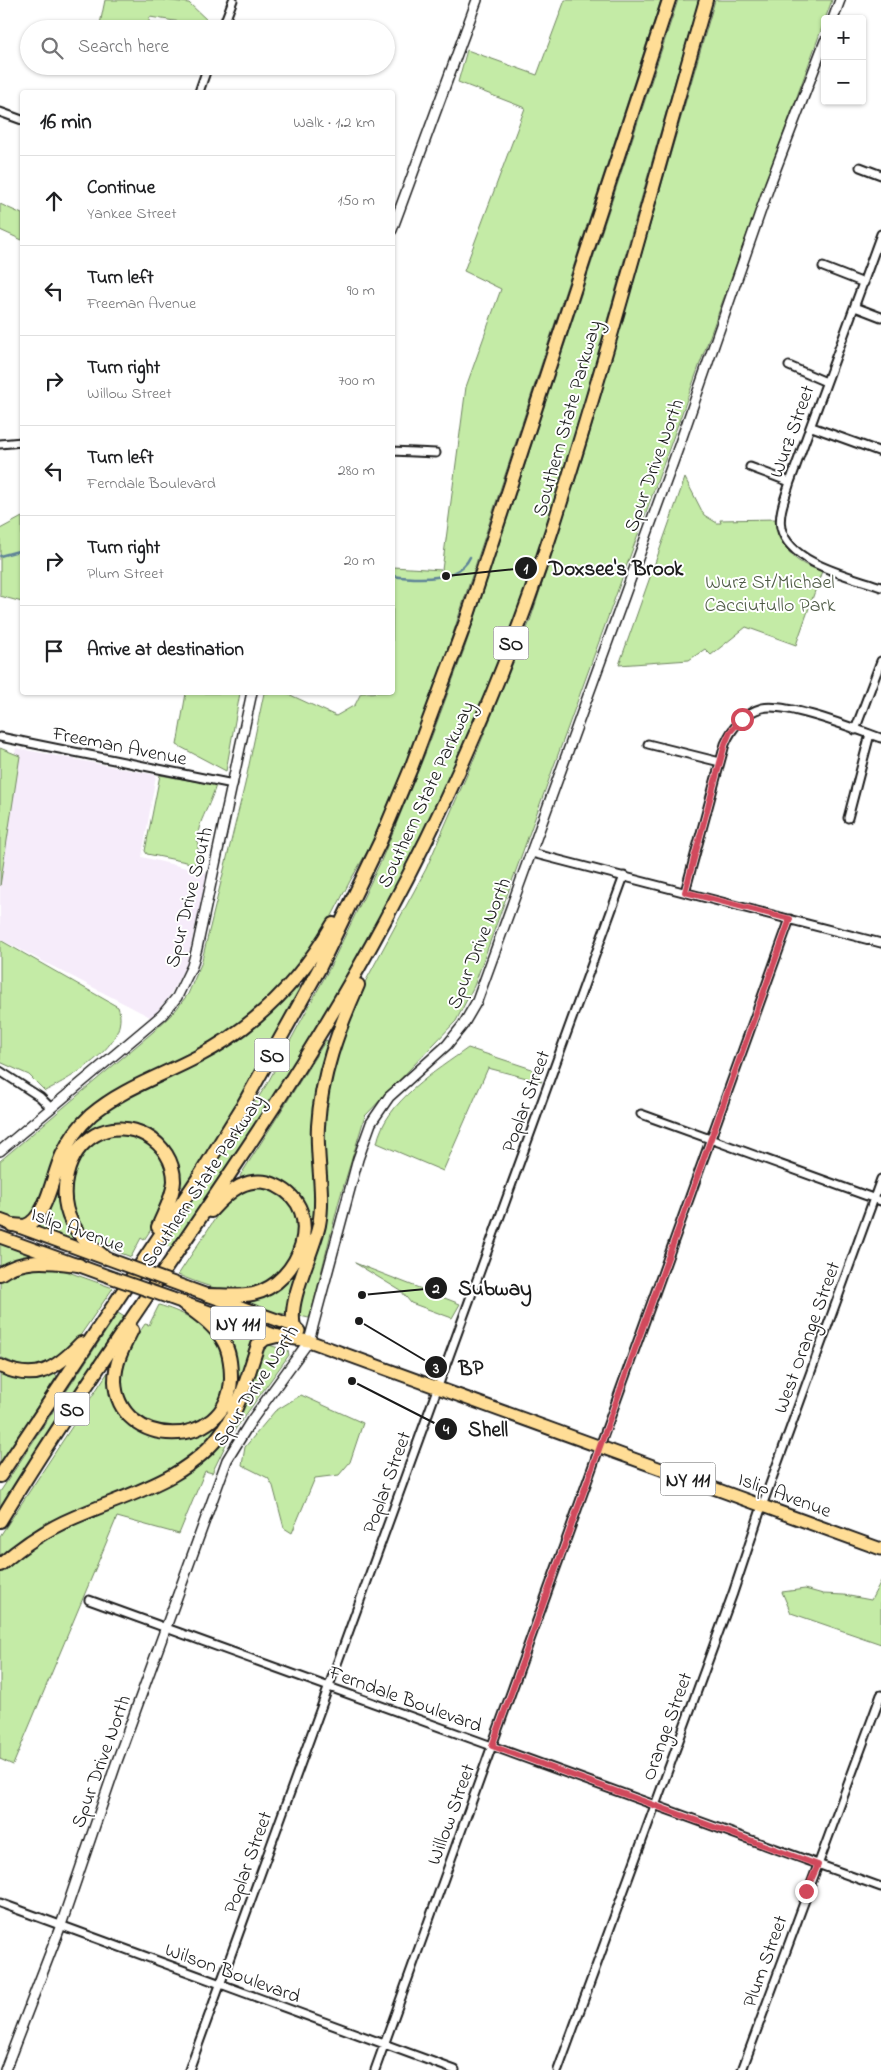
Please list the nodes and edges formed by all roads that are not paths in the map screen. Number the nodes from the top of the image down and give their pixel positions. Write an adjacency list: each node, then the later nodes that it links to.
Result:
1 (233, 0): 7 (street)
2 (477, 0): 15 (street)
3 (669, 0): 42 (highway, Southern State Parkway / SO)
4 (706, 0): 46 (highway, Southern State Parkway / SO)
5 (840, 0): 6 (street)
6 (834, 15)
7 (225, 20)
8 (821, 51): 43 (street, Spur Drive North)
9 (205, 75): 10 (street)
10 (200, 90)
11 (0, 112): 12 (street)
12 (20, 119)
13 (860, 167): 14 (street)
14 (881, 175)
15 (395, 222)
16 (881, 234): 18 (street, Wurz Street)
17 (823, 267): 18 (street)
18 (864, 282): 19 (street, Wurz Street)
19 (855, 307): 20 (street); 22 (street, Wurz Street)
20 (881, 316)
21 (789, 366): 22 (street)
22 (826, 382): 23 (street, Wurz Street)
23 (812, 427): 27 (street); 30 (street, Wurz Street)
24 (20, 442): 25 (street)
25 (0, 444)
26 (395, 451): 28 (street)
27 (881, 452)
28 (436, 453)
29 (750, 467): 30 (street)
30 (790, 482): 31 (street, Wurz Street)
31 (881, 587)
32 (881, 660): 34 (street)
33 (251, 695): 40 (street, Spur Drive South)
34 (855, 730): 35 (street); 39 (street)
35 (870, 734): 37 (street); 41 (street)
36 (0, 737): 40 (street, Freeman Avenue)
37 (881, 738)
38 (648, 744): 39 (street)
39 (720, 762): 45 (street)
40 (233, 784): 50 (street, Spur Drive South)
41 (848, 818)
42 (380, 842): 56 (highway); 59 (highway, Southern State Parkway / SO)
43 (532, 853): 44 (street); 69 (street, Spur Drive North)
44 (624, 876): 45 (street); 71 (street, Poplar Street)
45 (685, 892): 47 (street)
46 (387, 918): 57 (highway, Southern State Parkway / SO); 67 (highway)
47 (790, 919): 48 (street); 52 (street, Willow Street)
48 (881, 943)
49 (0, 1070): 50 (street)
50 (51, 1108): 53 (street, Spur Drive South)
51 (641, 1114): 52 (street)
52 (711, 1141): 55 (street); 72 (street, Willow Street)
53 (0, 1151)
54 (881, 1179): 55 (street, West Orange Street)
55 (878, 1200): 74 (street, West Orange Street)
56 (6, 1223): 60 (main road, Islip Avenue / NY 111)
57 (190, 1232): 63 (highway); 64 (highway, Southern State Parkway / SO)
58 (0, 1237): 61 (main road, Islip Avenue / NY 111)
59 (145, 1256): 60 (highway); 66 (highway, Southern State Parkway / SO)
60 (106, 1258): 63 (main road, Islip Avenue / NY 111, bridge)
61 (79, 1266): 62 (highway); 65 (main road, Islip Avenue / NY 111, bridge)
62 (0, 1274)
63 (207, 1295): 67 (main road, Islip Avenue / NY 111)
64 (146, 1298): 65 (highway); 75 (highway, Southern State Parkway / SO)
65 (183, 1303): 68 (main road, Islip Avenue / NY 111)
66 (103, 1319): 70 (highway); 73 (highway, Southern State Parkway / SO)
67 (294, 1326): 69 (main road, Islip Avenue / NY 111)
68 (277, 1336): 69 (main road, Islip Avenue / NY 111); 77 (highway)
69 (309, 1341): 71 (main road, Islip Avenue / NY 111); 79 (street, Spur Drive North)
70 (0, 1366)
71 (437, 1389): 72 (main road, Islip Avenue / NY 111); 80 (street, Poplar Street)
72 (600, 1447): 74 (main road, Islip Avenue / NY 111); 82 (street, Willow Street)
73 (0, 1476)
74 (762, 1506): 76 (main road, Islip Avenue / NY 111); 83 (street, Orange Street)
75 (0, 1521)
76 (881, 1549)
77 (0, 1565)
78 (89, 1600): 79 (street, Ferndale Boulevard)
79 (168, 1628): 80 (street, Ferndale Boulevard); 87 (street, Spur Drive North)
80 (328, 1686): 82 (street, Ferndale Boulevard); 88 (street, Poplar Street)
81 (881, 1695): 84 (street, Plum Street)
82 (492, 1746): 83 (street, Ferndale Boulevard); 89 (street, Willow Street)
83 (654, 1805): 84 (street, Ferndale Boulevard); 94 (street, Orange Street)
84 (818, 1865): 85 (street, Ferndale Boulevard); 95 (street, Plum Street)
85 (881, 1887)
86 (0, 1903): 87 (street, Wilson Boulevard)
87 (61, 1925): 88 (street, Wilson Boulevard); 90 (street, Spur Drive North)
88 (219, 1985): 89 (street, Wilson Boulevard); 91 (street, Poplar Street)
89 (384, 2044): 92 (street, Willow Street); 93 (street, Wilson Boulevard)
90 (5, 2070)
91 (190, 2070)
92 (375, 2070)
93 (455, 2070)
94 (558, 2070)
95 (742, 2070)

